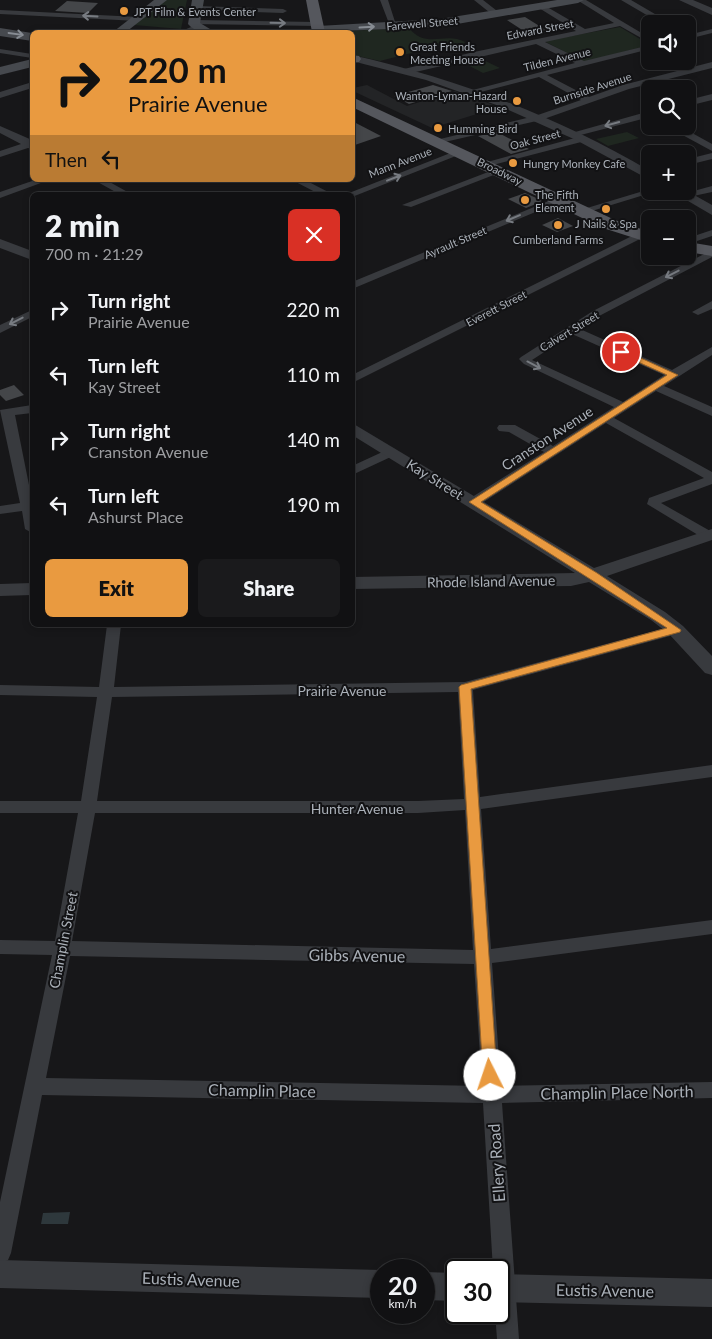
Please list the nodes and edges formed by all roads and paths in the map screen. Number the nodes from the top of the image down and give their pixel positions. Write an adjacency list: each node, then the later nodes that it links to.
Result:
1 (161, 0): 15 (main road)
2 (312, 0): 19 (main road)
3 (384, 0): 18 (street)
4 (478, 0): 13 (street)
5 (579, 0): 9 (main road, Farewell Street); 16 (street)
6 (625, 0): 14 (street)
7 (684, 0): 12 (street)
8 (197, 4): 10 (street); 17 (main road)
9 (539, 4): 13 (main road, Farewell Street); 26 (street)
10 (283, 11)
11 (0, 12): 15 (street, one-way to 11)
12 (712, 12)
13 (497, 14): 18 (main road, Farewell Street)
14 (652, 15)
15 (138, 18): 20 (main road)
16 (620, 24): 26 (street, Edward Street); 28 (street)
17 (195, 25): 19 (street, one-way to 19); 21 (street); 22 (main road)
18 (394, 26): 19 (main road, Farewell Street, one-way to 18)
19 (317, 29): 23 (street, Farewell Street)
20 (122, 30)
21 (186, 30)
22 (205, 30)
23 (300, 30)
24 (712, 31): 27 (street)
25 (0, 32): 29 (main road, one-way to 29)
26 (584, 32): 30 (street, Edward Street)
27 (696, 34)
28 (641, 36)
29 (30, 37)
30 (537, 41): 36 (street); 38 (street, Edward Street)
31 (641, 48): 36 (street, Tilden Avenue)
32 (0, 52): 33 (street)
33 (30, 56)
34 (355, 59): 38 (street)
35 (30, 64): 39 (main road)
36 (583, 64): 40 (street, Tilden Avenue)
37 (712, 65): 41 (street, Burnside Avenue)
38 (407, 70): 44 (street)
39 (0, 71)
40 (539, 74): 44 (street, Tilden Avenue); 47 (street)
41 (636, 85): 43 (street); 47 (street, Burnside Avenue)
42 (30, 86): 45 (street)
43 (641, 88)
44 (469, 92): 51 (street)
45 (0, 95)
46 (712, 97): 49 (street)
47 (588, 100): 51 (street, Burnside Avenue)
48 (355, 102): 55 (main road, Broadway)
49 (696, 102)
50 (641, 117): 54 (street, Oak Street, one-way to 54)
51 (538, 118): 54 (street); 55 (street, Burnside Avenue)
52 (0, 130): 56 (street)
53 (689, 135): 58 (street)
54 (577, 137): 63 (street, Oak Street); 64 (street)
55 (439, 142): 59 (main road, Broadway)
56 (30, 144)
57 (30, 144): 60 (street)
58 (712, 148)
59 (461, 152): 63 (main road, Broadway); 72 (street, Mann Avenue, one-way to 59)
60 (0, 154)
61 (712, 156): 62 (street)
62 (696, 160)
63 (492, 165): 75 (main road, Broadway); 77 (street, Oak Street)
64 (641, 170)
65 (38, 182): 74 (street)
66 (103, 182): 70 (street)
67 (301, 182): 71 (street)
68 (712, 189): 69 (street)
69 (696, 191)
70 (122, 192)
71 (323, 192)
72 (355, 193)
73 (641, 194): 78 (street)
74 (0, 195)
75 (558, 200): 78 (main road, Broadway); 88 (street, Ayrault Street, one-way to 88)
76 (692, 200): 79 (street)
77 (407, 205)
78 (582, 211): 81 (main road, Broadway)
79 (712, 211)
80 (712, 233): 82 (street)
81 (641, 235)
82 (696, 238)
83 (641, 239): 96 (street, Everett Street)
84 (0, 243): 87 (street)
85 (696, 249): 86 (main road)
86 (712, 252): 92 (street, Calvert Street, one-way to 92)
87 (30, 255)
88 (355, 285)
89 (712, 304): 90 (street)
90 (698, 312)
91 (30, 314): 93 (street, one-way to 93)
92 (570, 329): 95 (street); 98 (street, Calvert Street, one-way to 98)
93 (0, 330)
94 (709, 355): 95 (street, Cranston Avenue)
95 (673, 375): 97 (street, Cranston Avenue)
96 (355, 379)
97 (655, 386): 98 (street, Cranston Avenue); 100 (street)
98 (624, 407): 102 (street, Cranston Avenue)
99 (30, 409): 101 (street)
100 (712, 412)
101 (4, 414): 109 (street)
102 (606, 418): 106 (street, Cranston Avenue); 111 (street)
103 (503, 428): 106 (street)
104 (355, 430): 105 (street, Kay Street)
105 (391, 452): 107 (street); 108 (street, Kay Street)
106 (554, 452): 108 (street, Cranston Avenue)
107 (355, 470)
108 (474, 502): 112 (street, Kay Street)
109 (30, 505): 110 (street)
110 (0, 510)
111 (710, 534): 112 (street, Rhode Island Avenue)
112 (593, 575): 113 (street, Rhode Island Avenue); 117 (street, Kay Street)
113 (355, 582)
114 (30, 589): 115 (street)
115 (0, 590)
116 (114, 627): 121 (street, Champlin Street)
117 (676, 630): 118 (street, Kay Street); 119 (street, Prairie Avenue)
118 (712, 668)
119 (465, 687): 121 (street, Prairie Avenue); 123 (street, Ellery Road)
120 (0, 690): 121 (street, Prairie Avenue)
121 (106, 692): 125 (street, Champlin Street)
122 (712, 772): 123 (street, Hunter Avenue)
123 (472, 804): 125 (street, Hunter Avenue); 129 (street, Ellery Road)
124 (0, 806): 125 (street, Hunter Avenue)
125 (86, 807): 128 (street, Champlin Street)
126 (712, 927): 129 (street, Gibbs Avenue)
127 (0, 947): 128 (street, Gibbs Avenue)
128 (63, 949): 129 (street, Gibbs Avenue); 130 (street, Champlin Street)
129 (482, 957): 132 (street, Ellery Road)
130 (34, 1086): 132 (street, Champlin Place); 133 (street, Champlin Street)
131 (712, 1090): 132 (street, Champlin Place North)
132 (491, 1095): 134 (street, Ellery Road)
133 (0, 1253)
134 (499, 1259)
135 (0, 1274): 136 (street, Eustis Avenue)
136 (370, 1284)
137 (510, 1288): 138 (street, Eustis Avenue)
138 (712, 1293)
139 (506, 1324): 140 (street, Ellery Road)
140 (508, 1339)

